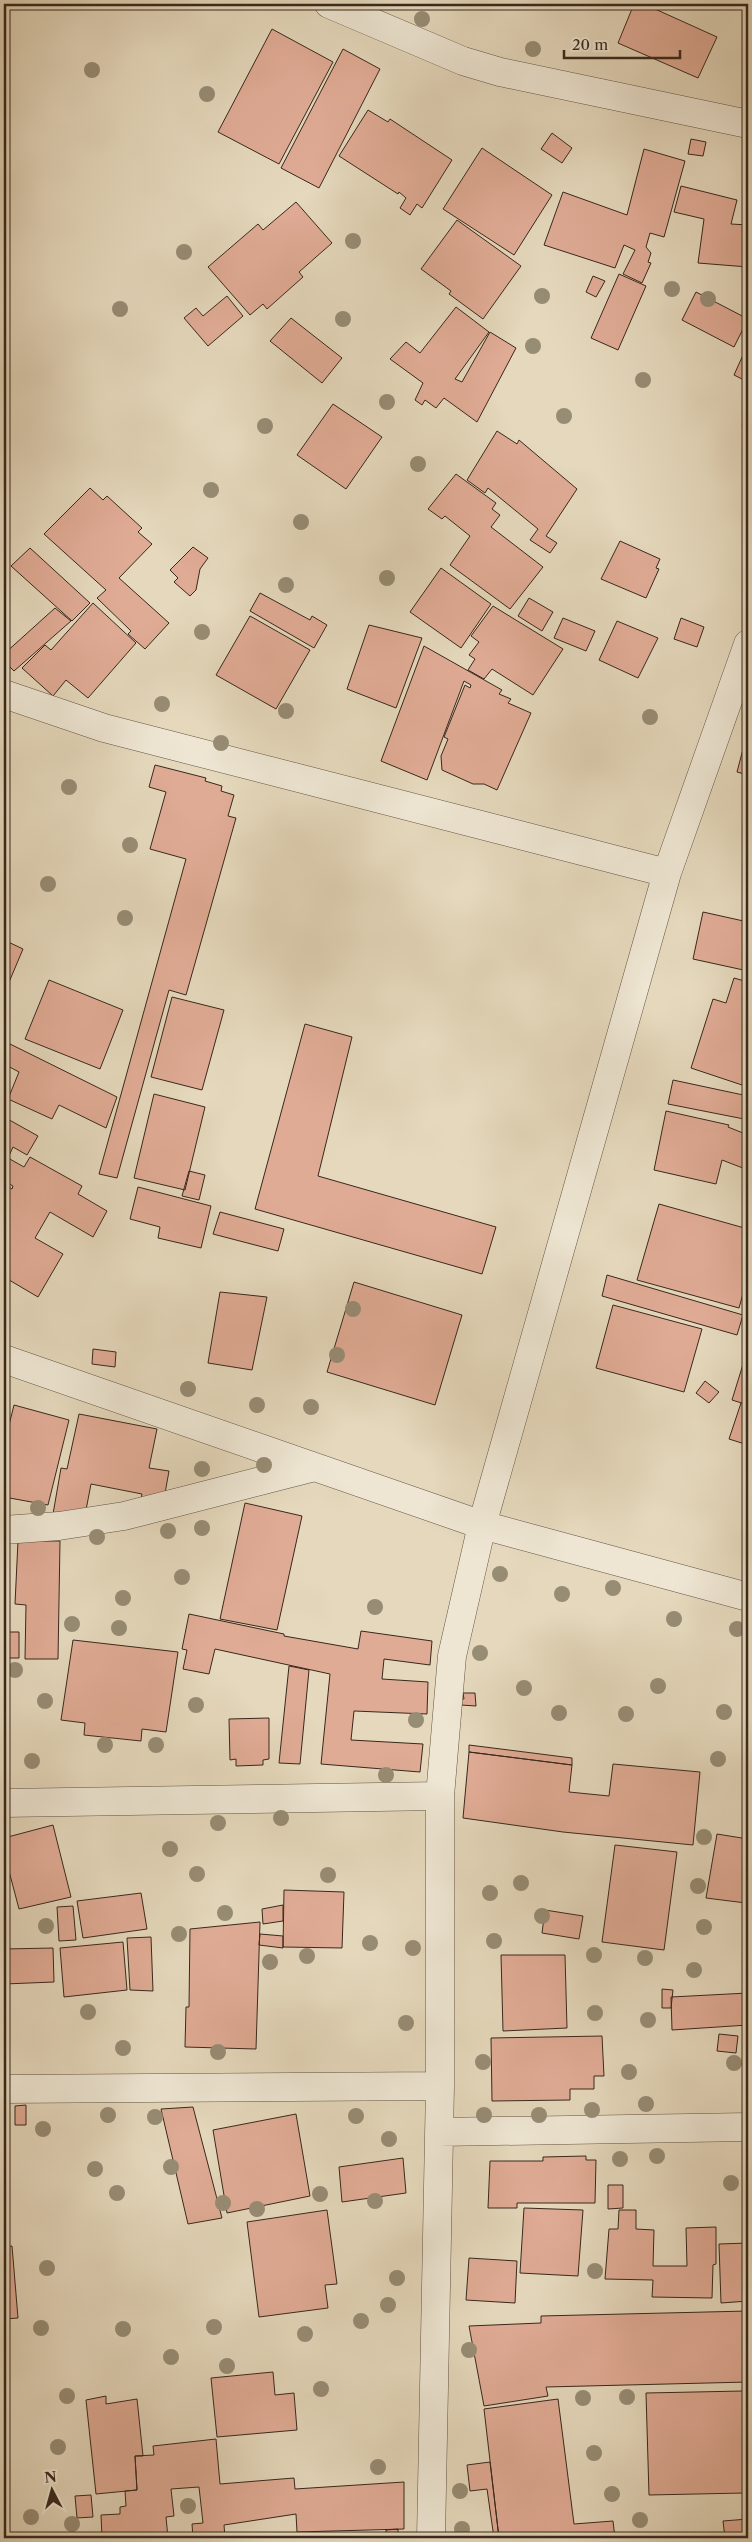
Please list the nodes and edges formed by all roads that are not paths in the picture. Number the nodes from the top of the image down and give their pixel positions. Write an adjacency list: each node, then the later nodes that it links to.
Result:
1 (329, 4): 2 (street)
2 (748, 124)
3 (748, 644): 5 (street)
4 (4, 694): 5 (street)
5 (667, 873): 8 (street)
6 (4, 1359): 7 (street)
7 (315, 1467): 8 (street); 9 (street)
8 (482, 1525): 10 (street); 11 (street)
9 (4, 1530)
10 (748, 1597)
11 (440, 1796): 12 (street); 13 (street)
12 (4, 1803)
13 (440, 2086): 14 (street); 16 (street)
14 (4, 2089)
15 (748, 2127): 16 (street)
16 (439, 2132): 17 (street)
17 (431, 2538)

